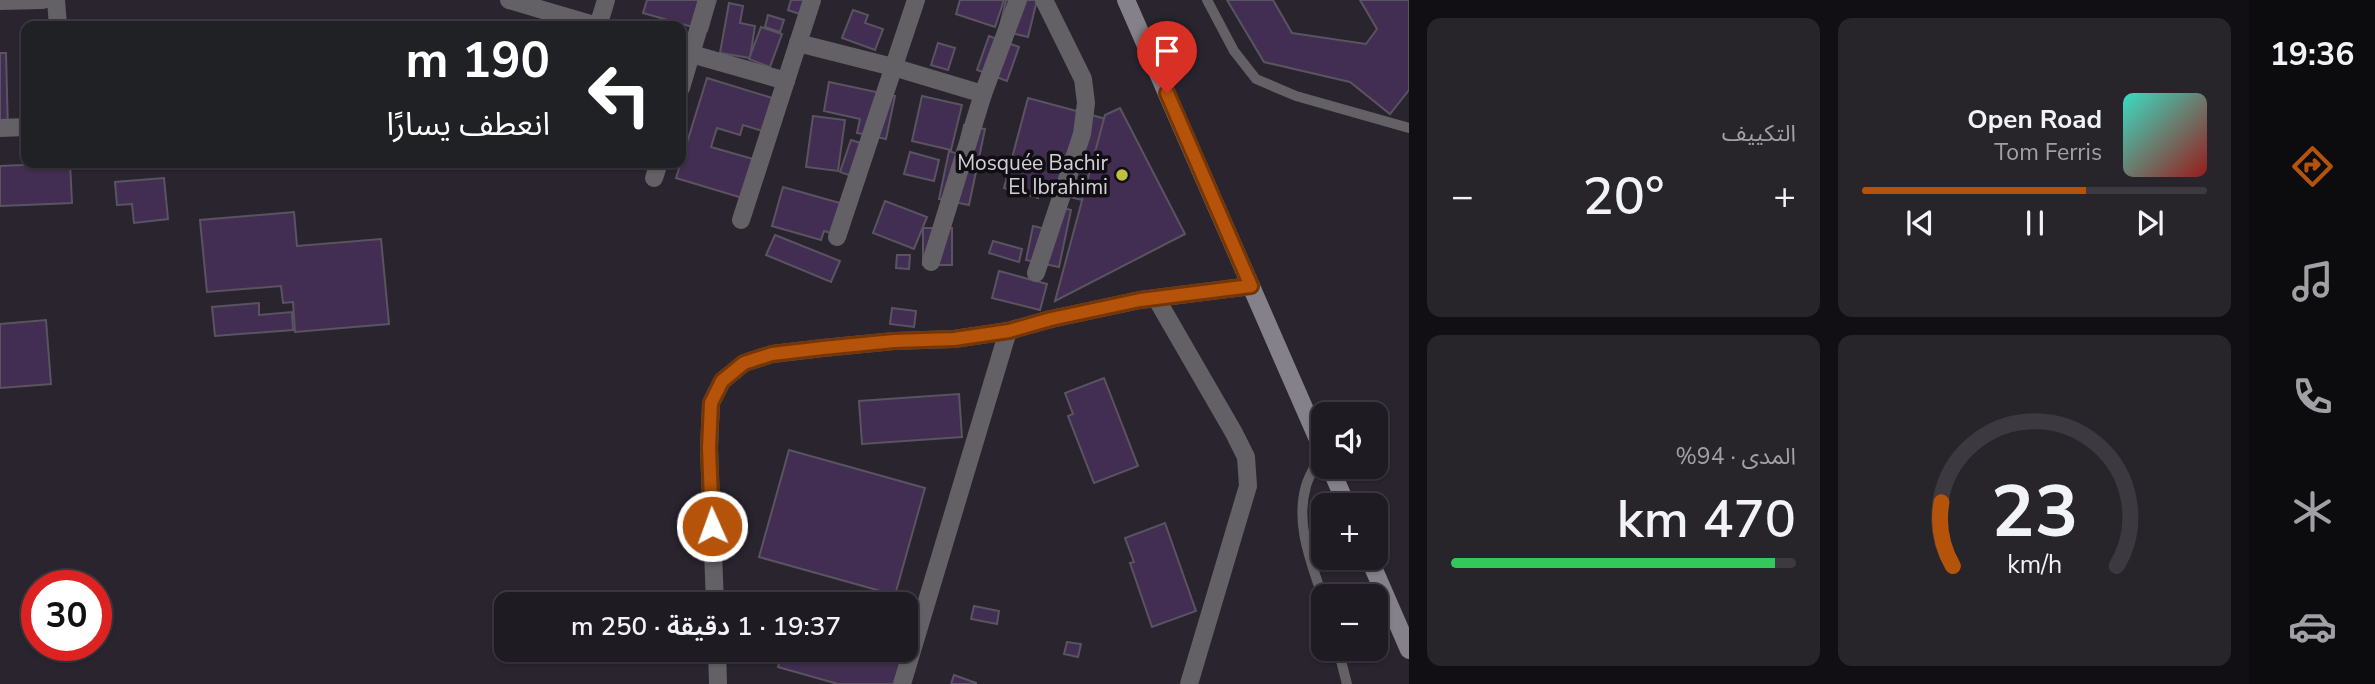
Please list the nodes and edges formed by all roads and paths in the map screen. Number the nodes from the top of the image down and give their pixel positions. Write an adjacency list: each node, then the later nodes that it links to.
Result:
1 (43, 0): 12 (street)
2 (56, 0): 13 (street)
3 (509, 0): 14 (street)
4 (606, 0): 15 (street)
5 (706, 0): 17 (street)
6 (812, 0): 16 (street)
7 (916, 0): 18 (street)
8 (1018, 0): 20 (street)
9 (1044, 0): 27 (street)
10 (1126, 0): 28 (main road)
11 (1207, 0): 23 (lane)
12 (0, 1)
13 (58, 21)
14 (581, 21)
15 (600, 21)
16 (798, 43): 18 (street); 19 (street)
17 (686, 53): 19 (street)
18 (893, 67): 20 (street); 25 (street)
19 (786, 81): 24 (street)
20 (984, 94): 26 (street)
21 (21, 127): 22 (street)
22 (0, 128)
23 (1409, 128)
24 (741, 220)
25 (836, 237)
26 (931, 262)
27 (1036, 273)
28 (1251, 286): 29 (street); 31 (main road)
29 (1156, 298): 30 (street); 41 (street)
30 (1009, 331): 35 (street); 40 (street)
31 (1311, 424)
32 (1311, 476): 34 (lane)
33 (1374, 570): 36 (main road)
34 (1318, 584)
35 (715, 592)
36 (1409, 650)
37 (1341, 661): 42 (lane)
38 (717, 662): 39 (street)
39 (718, 684)
40 (902, 684)
41 (1189, 684)
42 (1347, 684)

